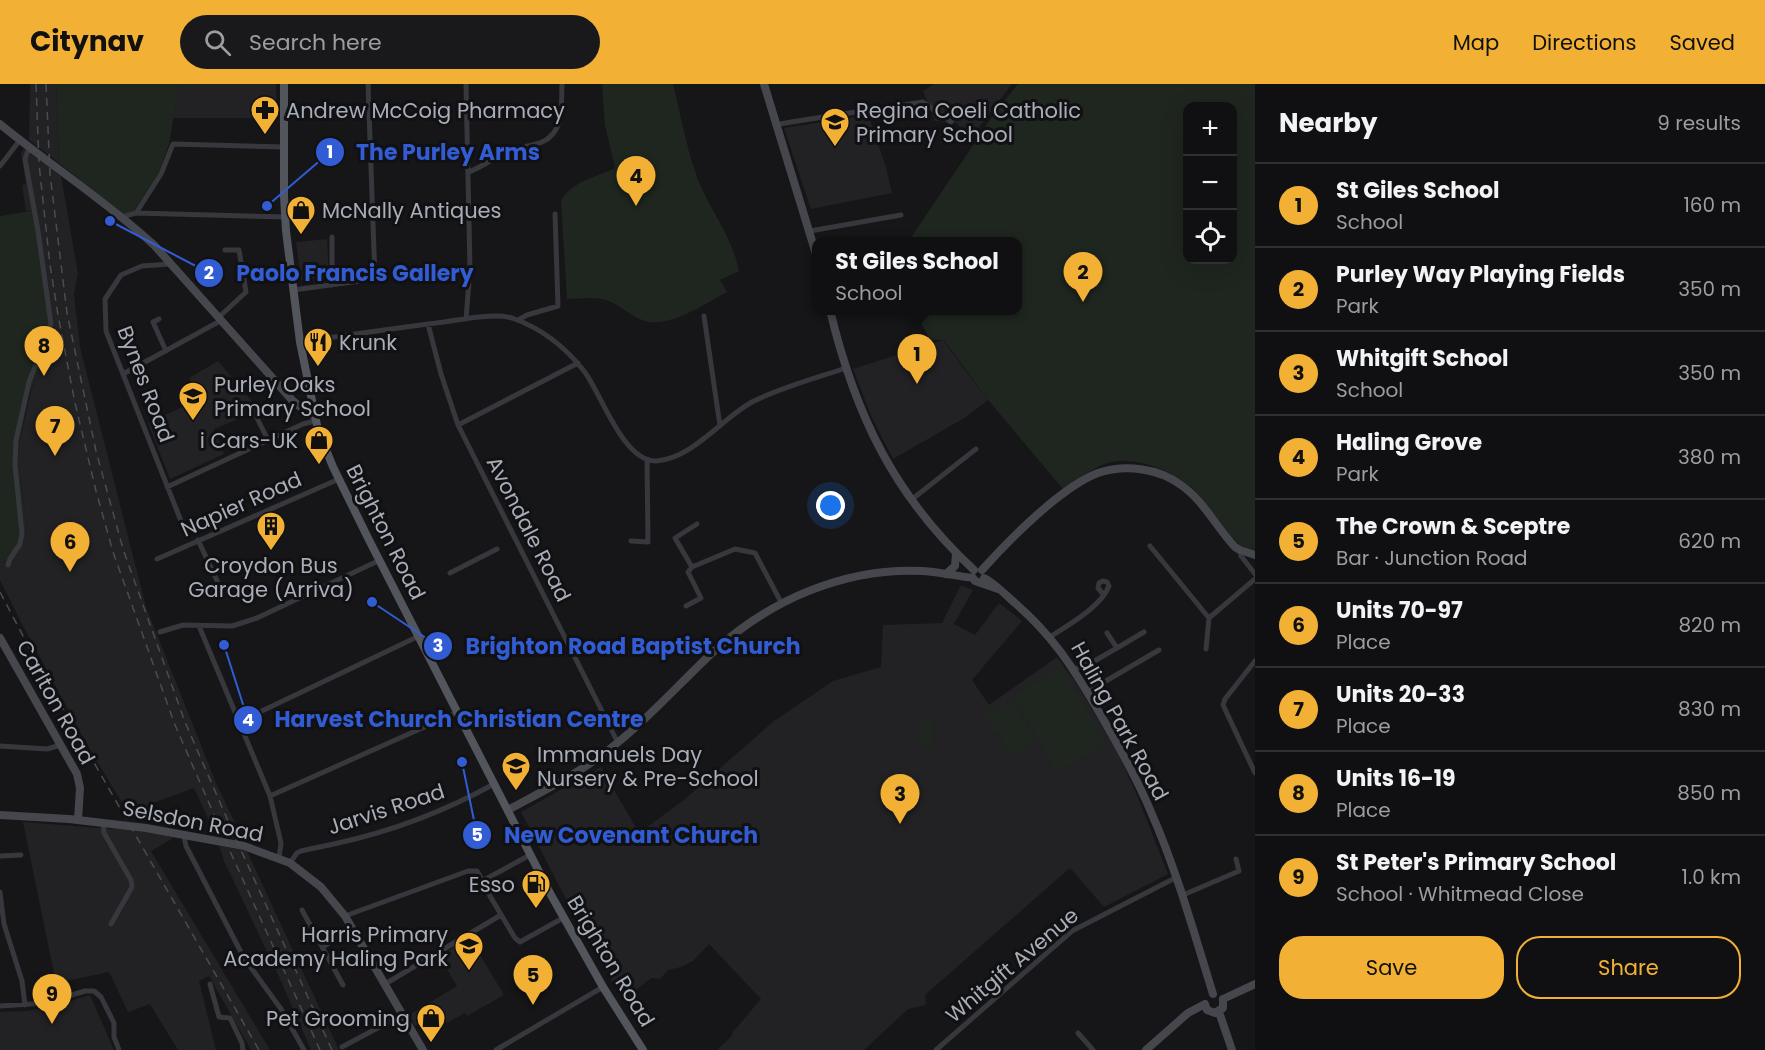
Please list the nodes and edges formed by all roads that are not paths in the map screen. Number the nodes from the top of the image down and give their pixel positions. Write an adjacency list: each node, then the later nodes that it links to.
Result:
1 (284, 84): 10 (main road, Brighton Road)
2 (368, 84): 24 (street)
3 (466, 84): 13 (street)
4 (562, 84): 13 (street)
5 (764, 84): 8 (street)
6 (951, 122): 8 (street)
7 (0, 124): 9 (street)
8 (775, 124): 19 (street)
9 (20, 140): 11 (street); 12 (street)
10 (284, 147): 14 (street); 18 (main road, Brighton Road)
11 (29, 148): 17 (street); 61 (street)
12 (0, 166)
13 (469, 172): 30 (street)
14 (136, 213): 17 (street); 18 (street)
15 (555, 214): 31 (street)
16 (901, 214): 19 (street)
17 (121, 217): 23 (street)
18 (285, 217): 25 (main road, Brighton Road)
19 (810, 231): 21 (street)
20 (332, 237): 24 (street)
21 (812, 239)
22 (225, 250): 29 (street)
23 (170, 264): 29 (street); 37 (street, Bynes Road)
24 (332, 285): 25 (street)
25 (293, 290): 33 (main road, Brighton Road)
26 (831, 315): 36 (street)
27 (704, 316): 43 (street)
28 (159, 319): 34 (street)
29 (220, 319): 34 (street); 38 (street)
30 (466, 319): 31 (street); 32 (street)
31 (518, 320): 35 (street)
32 (428, 324): 33 (street); 42 (street, Avondale Road)
33 (300, 342): 39 (main road, Brighton Road)
34 (166, 351): 37 (street)
35 (578, 363): 42 (street); 46 (street)
36 (846, 368): 43 (street); 49 (street)
37 (123, 374): 48 (street, Bynes Road)
38 (292, 400): 39 (street); 41 (street)
39 (311, 400): 41 (main road, Brighton Road)
40 (253, 410): 44 (street)
41 (314, 418): 44 (street); 47 (main road, Brighton Road)
42 (458, 425): 88 (street, Avondale Road)
43 (720, 426): 46 (street)
44 (268, 440): 48 (street)
45 (976, 449): 49 (street)
46 (647, 459): 53 (street)
47 (339, 479): 52 (street, Napier Road); 60 (main road, Brighton Road)
48 (167, 487): 50 (street, Bynes Road)
49 (911, 500): 57 (street)
50 (181, 521)
51 (697, 524): 62 (street)
52 (198, 540): 59 (street, Napier Road); 68 (street)
53 (631, 542)
54 (1150, 546): 72 (street)
55 (497, 549): 63 (street)
56 (1240, 550): 58 (street); 65 (street); 66 (street)
57 (956, 554): 64 (street); 66 (street)
58 (1255, 555)
59 (157, 559)
60 (380, 560): 73 (street); 77 (main road, Brighton Road)
61 (8, 565)
62 (692, 567): 70 (street); 71 (street)
63 (450, 573)
64 (946, 574): 66 (street, Haling Park Road); 70 (street, Haling Park Road)
65 (1255, 574)
66 (979, 575): 78 (street, Haling Park Road)
67 (1255, 579): 72 (street)
68 (220, 587)
69 (1104, 595): 78 (street)
70 (782, 604): 88 (street, Haling Park Road)
71 (686, 606)
72 (1209, 618): 81 (street)
73 (199, 626): 74 (street); 87 (street)
74 (160, 632)
75 (1144, 632): 80 (street)
76 (1107, 633): 80 (street)
77 (419, 636): 86 (main road, Brighton Road); 87 (street)
78 (1050, 637): 84 (street, Haling Park Road)
79 (0, 638): 89 (street, Carlton Road)
80 (1117, 648): 84 (street)
81 (1206, 649)
82 (1159, 650): 85 (street)
83 (1255, 660): 91 (street)
84 (1074, 669): 85 (street, Haling Park Road)
85 (1087, 692): 105 (street, Haling Park Road)
86 (458, 712): 92 (main road, Brighton Road); 93 (street)
87 (239, 722): 93 (street)
88 (618, 742): 94 (street, Haling Park Road)
89 (61, 745): 90 (street); 96 (street, Carlton Road)
90 (0, 746)
91 (1255, 773)
92 (494, 784): 94 (main road, Brighton Road); 104 (street, Jarvis Road)
93 (270, 796): 102 (street)
94 (508, 810): 100 (main road, Brighton Road)
95 (0, 815): 96 (street, Selsdon Road)
96 (78, 820): 97 (street, Selsdon Road)
97 (103, 822): 98 (street, Selsdon Road); 113 (street)
98 (184, 836): 102 (street, Selsdon Road); 133 (street)
99 (21, 855): 101 (street)
100 (530, 855): 106 (street); 112 (main road, Brighton Road)
101 (0, 856)
102 (279, 858): 104 (street, Selsdon Road)
103 (1236, 859): 108 (street)
104 (290, 863): 111 (street, Selsdon Road)
105 (1177, 878): 108 (street, Haling Park Road); 136 (street, Whitgift Avenue)
106 (483, 881): 110 (street); 111 (street)
107 (0, 892): 124 (street)
108 (1183, 895): 121 (street, Haling Park Road)
109 (302, 910): 115 (street)
110 (501, 915): 112 (street); 117 (street)
111 (345, 916): 114 (street, Selsdon Road)
112 (563, 918): 120 (main road, Brighton Road)
113 (111, 924)
114 (352, 928): 115 (street); 117 (street, Selsdon Road)
115 (322, 947): 119 (street)
116 (210, 984): 132 (street)
117 (385, 984): 127 (street, Selsdon Road)
118 (1255, 984): 122 (street)
119 (343, 985)
120 (603, 987): 130 (main road, Brighton Road); 135 (street)
121 (1213, 994): 122 (street); 123 (street)
122 (1223, 999): 126 (street)
123 (1205, 1004): 126 (street); 138 (street)
124 (25, 1005): 125 (street); 131 (street)
125 (0, 1006)
126 (1219, 1012): 139 (street)
127 (402, 1015): 129 (street); 134 (street, Selsdon Road)
128 (1078, 1033): 137 (street)
129 (342, 1047)
130 (640, 1049)
131 (119, 1050)
132 (243, 1050)
133 (304, 1050)
134 (422, 1050)
135 (496, 1050)
136 (936, 1050)
137 (1094, 1050)
138 (1146, 1050)
139 (1232, 1050)

